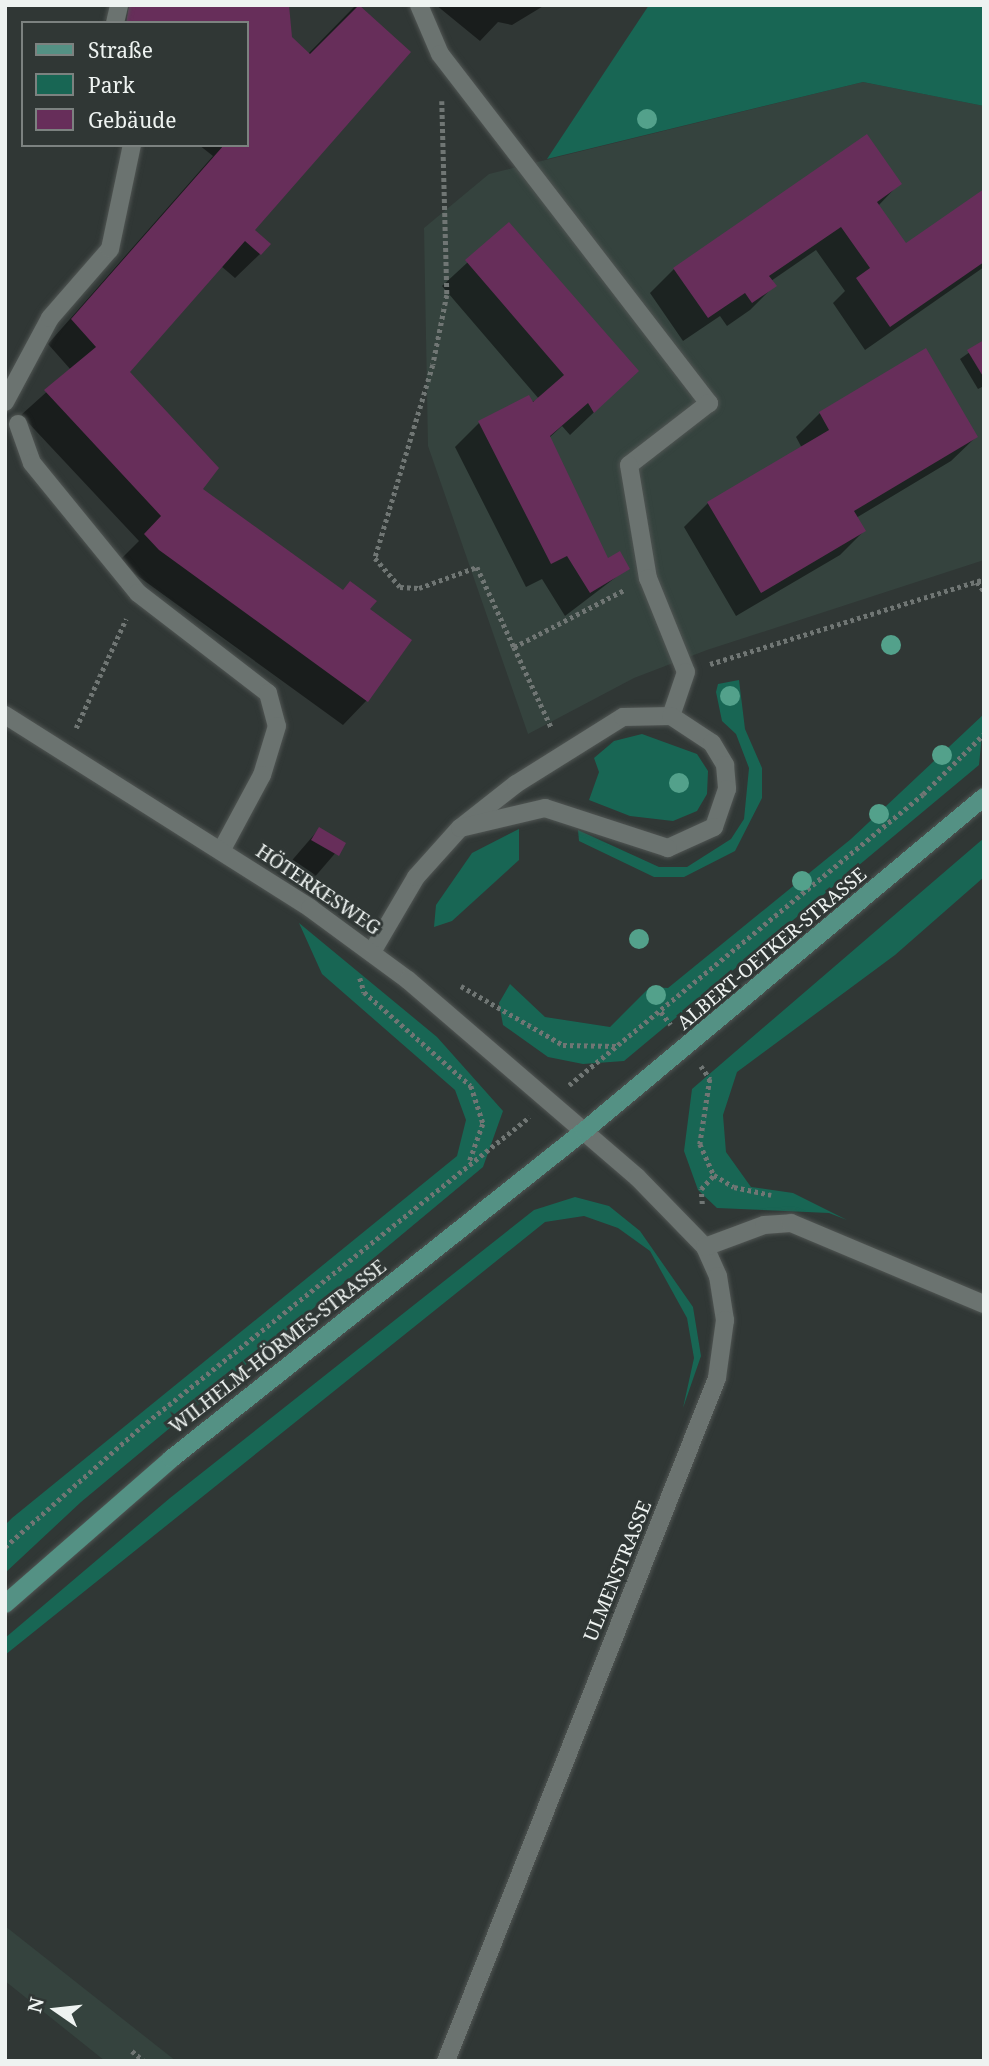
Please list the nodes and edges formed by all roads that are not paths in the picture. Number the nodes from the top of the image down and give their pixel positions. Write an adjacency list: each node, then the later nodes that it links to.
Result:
1 (419, 5): 6 (street)
2 (132, 147): 3 (street)
3 (5, 402)
4 (18, 424): 9 (street)
5 (5, 715): 9 (street, HÖTERKESWEG)
6 (671, 716): 8 (street); 8 (street)
7 (984, 797): 11 (street, ALBERT-OETKER-STRASSE)
8 (460, 828): 10 (street)
9 (221, 851): 10 (street, HÖTERKESWEG)
10 (372, 952): 11 (street, HÖTERKESWEG)
11 (584, 1131): 12 (street, ULMENSTRASSE); 14 (street, WILHELM-HÖRMES-STRASSE)
12 (705, 1247): 13 (street); 15 (street, ULMENSTRASSE)
13 (984, 1304)
14 (5, 1604)
15 (446, 2061)

